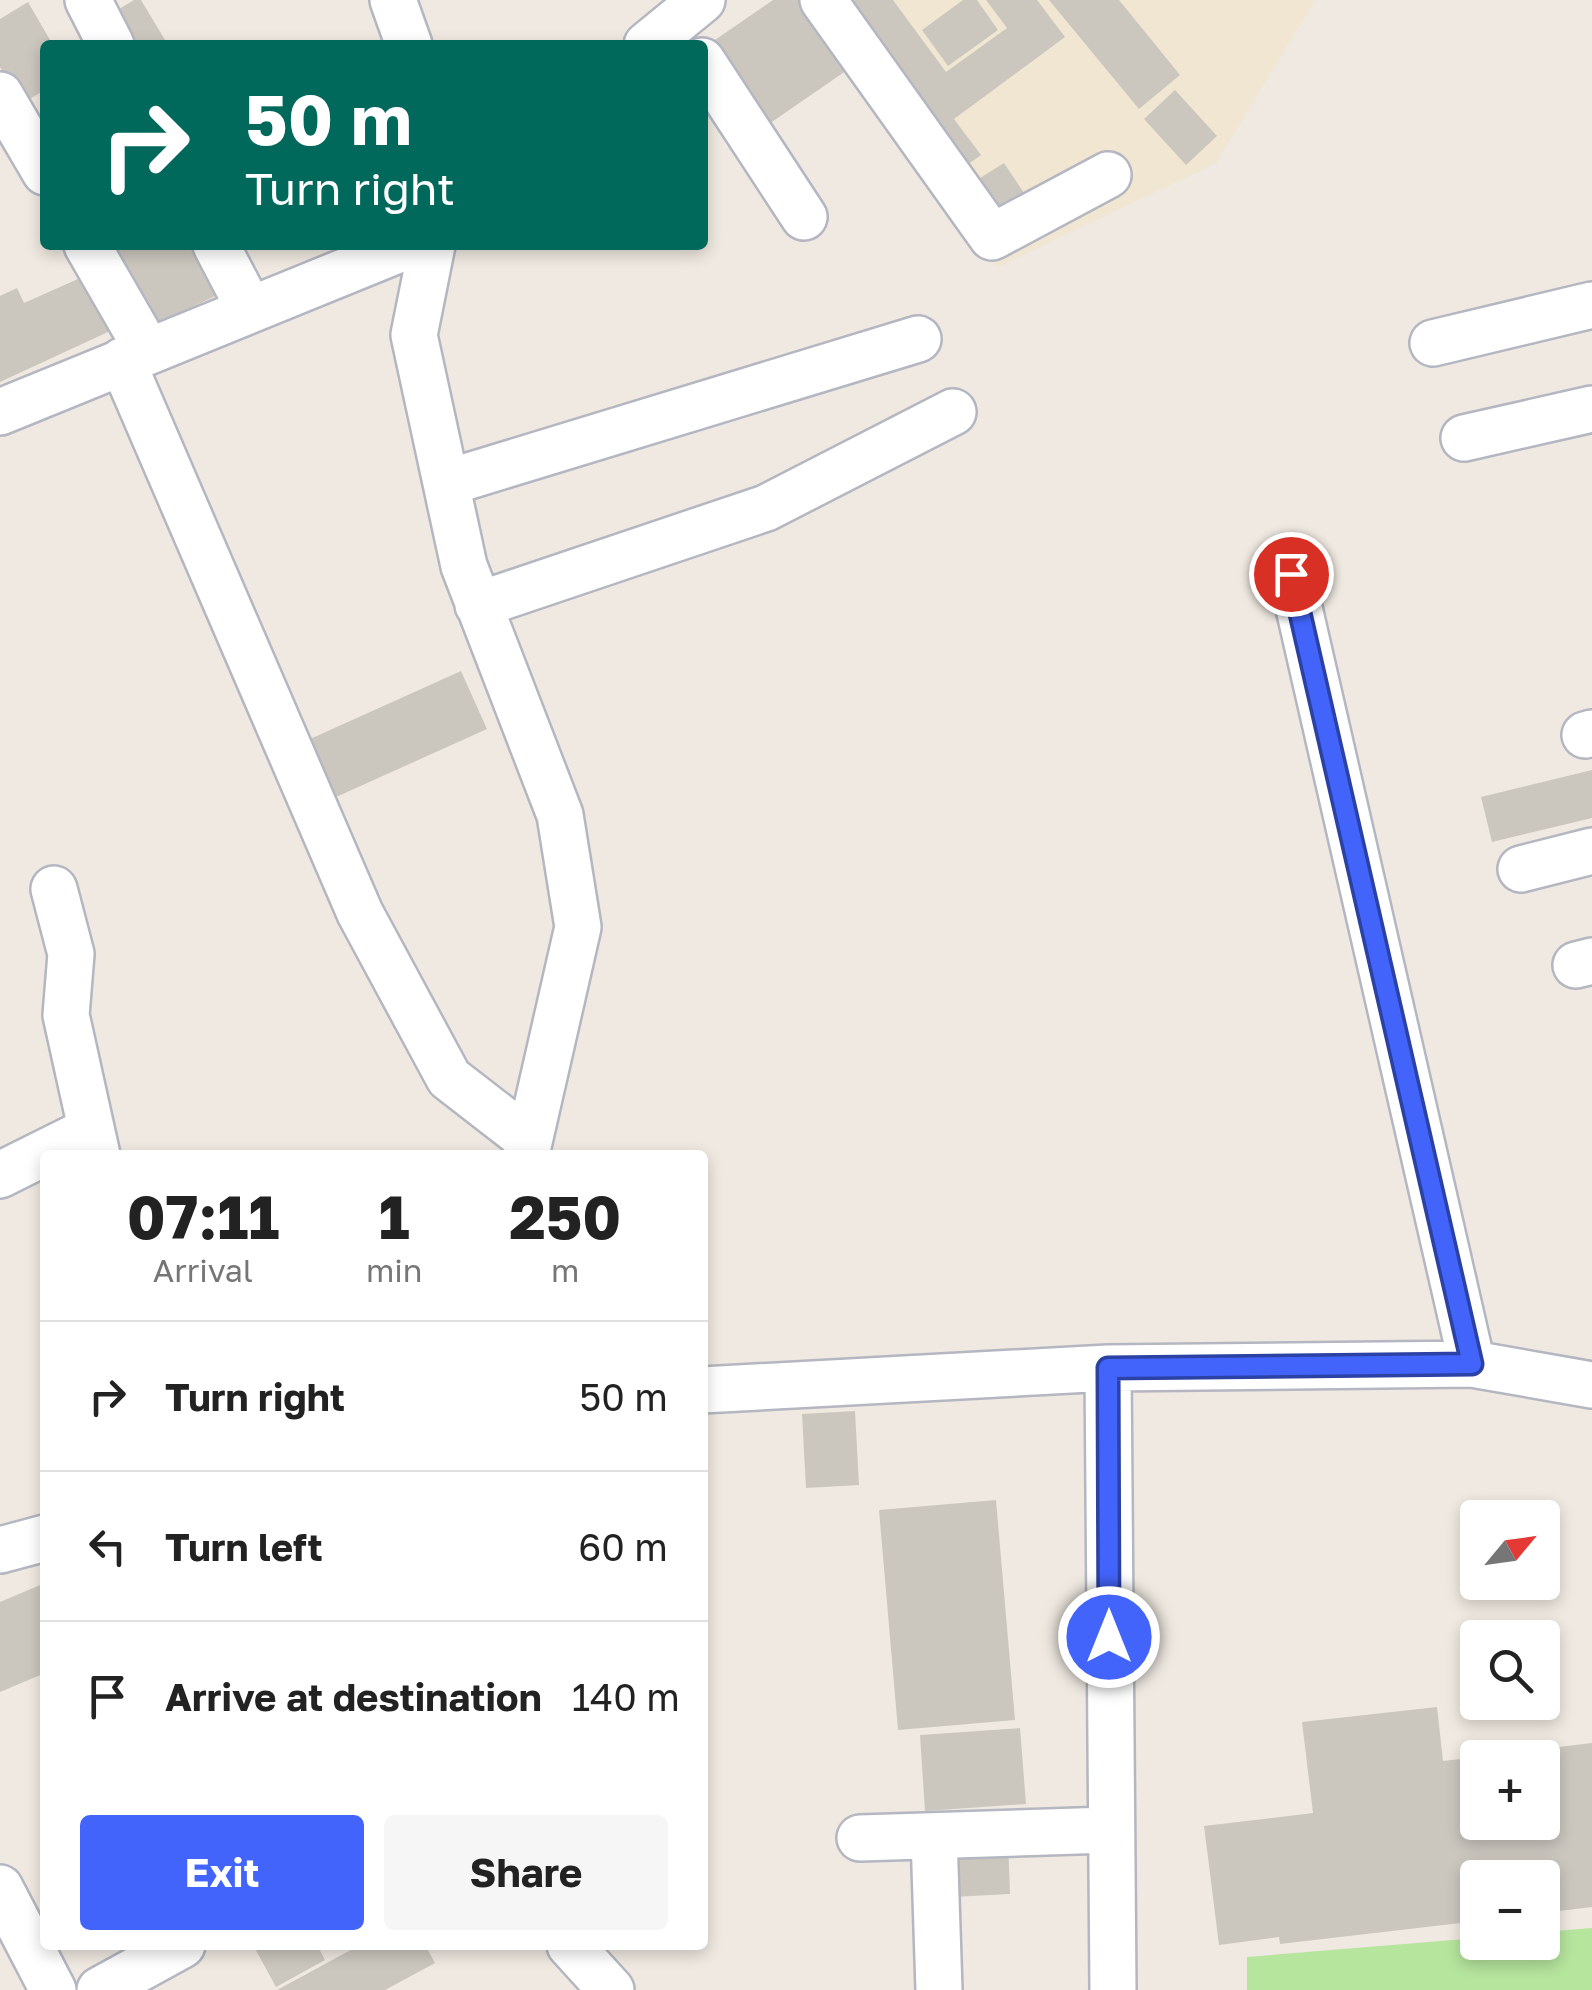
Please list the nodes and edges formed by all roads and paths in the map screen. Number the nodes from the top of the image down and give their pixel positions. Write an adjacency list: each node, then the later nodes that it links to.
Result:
1 (88, 0): 4 (street)
2 (393, 0): 5 (street)
3 (823, 0): 9 (street)
4 (109, 40)
5 (407, 40)
6 (708, 70): 10 (street)
7 (0, 94): 8 (street)
8 (40, 163)
9 (1108, 175)
10 (804, 217)
11 (89, 250): 19 (street)
12 (219, 250): 16 (street)
13 (398, 250): 16 (street)
14 (431, 250): 24 (street)
15 (1592, 304): 18 (street)
16 (250, 310): 19 (street)
17 (918, 339): 24 (street)
18 (1433, 343)
19 (135, 356): 21 (street); 31 (street)
20 (1592, 409): 23 (street)
21 (0, 412)
22 (953, 412): 26 (street)
23 (1464, 438)
24 (446, 483): 26 (street)
25 (1291, 574): 34 (street)
26 (478, 605): 31 (street)
27 (1592, 851): 28 (street)
28 (1520, 869)
29 (54, 888): 30 (street)
30 (94, 1142)
31 (527, 1148)
32 (40, 1161): 33 (street)
33 (0, 1175)
34 (1472, 1364): 35 (street); 36 (street)
35 (1108, 1368): 37 (street); 40 (street)
36 (1592, 1385)
37 (708, 1390)
38 (40, 1539): 39 (street)
39 (0, 1550)
40 (1110, 1830): 41 (street); 50 (street)
41 (934, 1836): 42 (street); 49 (street)
42 (860, 1838)
43 (0, 1888): 46 (street)
44 (173, 1950): 47 (street)
45 (575, 1950): 48 (street)
46 (53, 1990)
47 (100, 1990)
48 (611, 1990)
49 (939, 1990)
50 (1112, 1990)

